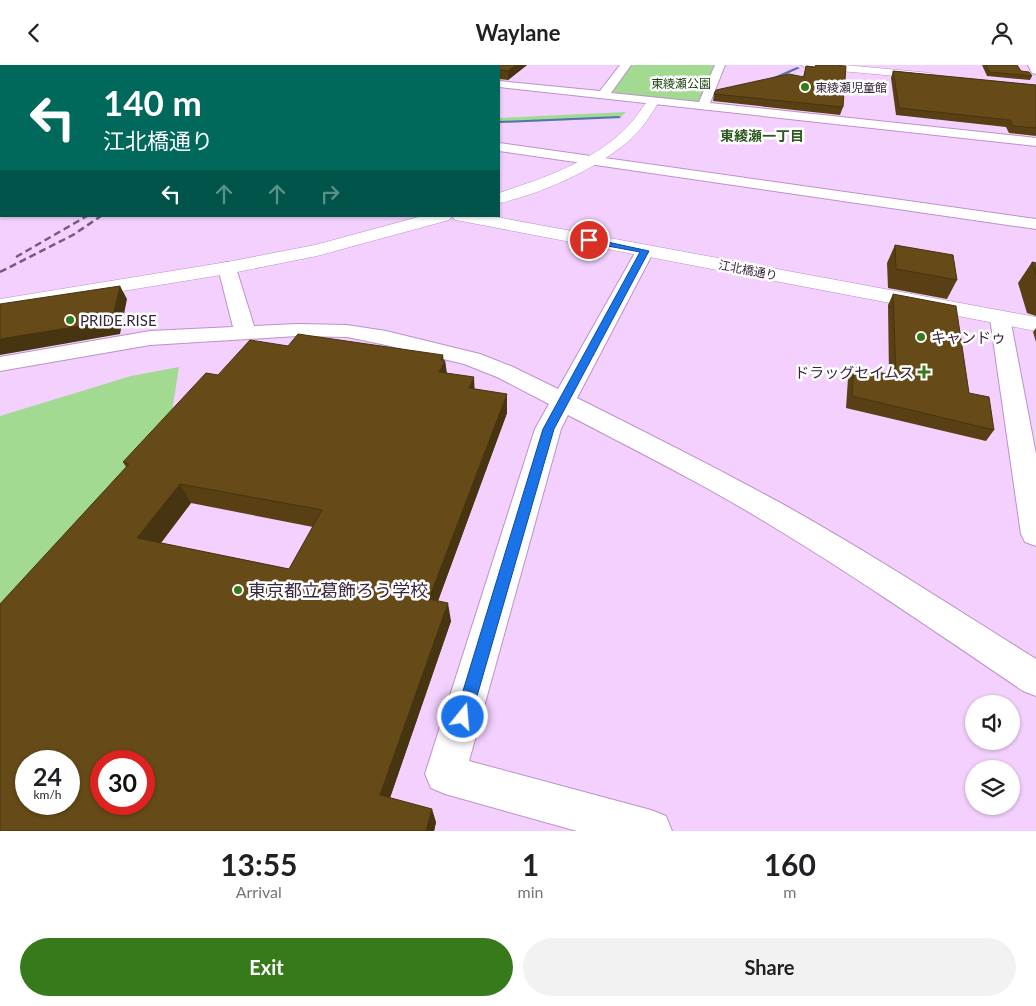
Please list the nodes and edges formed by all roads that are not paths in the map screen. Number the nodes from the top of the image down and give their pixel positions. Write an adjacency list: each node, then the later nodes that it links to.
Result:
1 (626, 65): 8 (street)
2 (720, 65): 10 (street)
3 (807, 65): 6 (street)
4 (1033, 65): 5 (street)
5 (1036, 71)
6 (947, 78)
7 (500, 84): 8 (street)
8 (603, 95): 9 (street)
9 (653, 102): 10 (street); 13 (street)
10 (703, 106): 11 (street)
11 (1036, 142)
12 (500, 147): 13 (street)
13 (590, 160): 14 (street); 17 (street)
14 (500, 198)
15 (439, 217): 19 (street)
16 (466, 217): 18 (street, 江北橋通り)
17 (1036, 224)
18 (645, 251): 21 (street, 江北橋通り); 25 (street)
19 (227, 268): 20 (street); 23 (street)
20 (0, 305)
21 (1000, 318): 22 (street, 江北橋通り); 26 (street)
22 (1036, 325)
23 (245, 332): 24 (street); 25 (street)
24 (0, 364)
25 (563, 402): 28 (street); 29 (street)
26 (1030, 464): 27 (street)
27 (1036, 534)
28 (1036, 679)
29 (651, 831)

